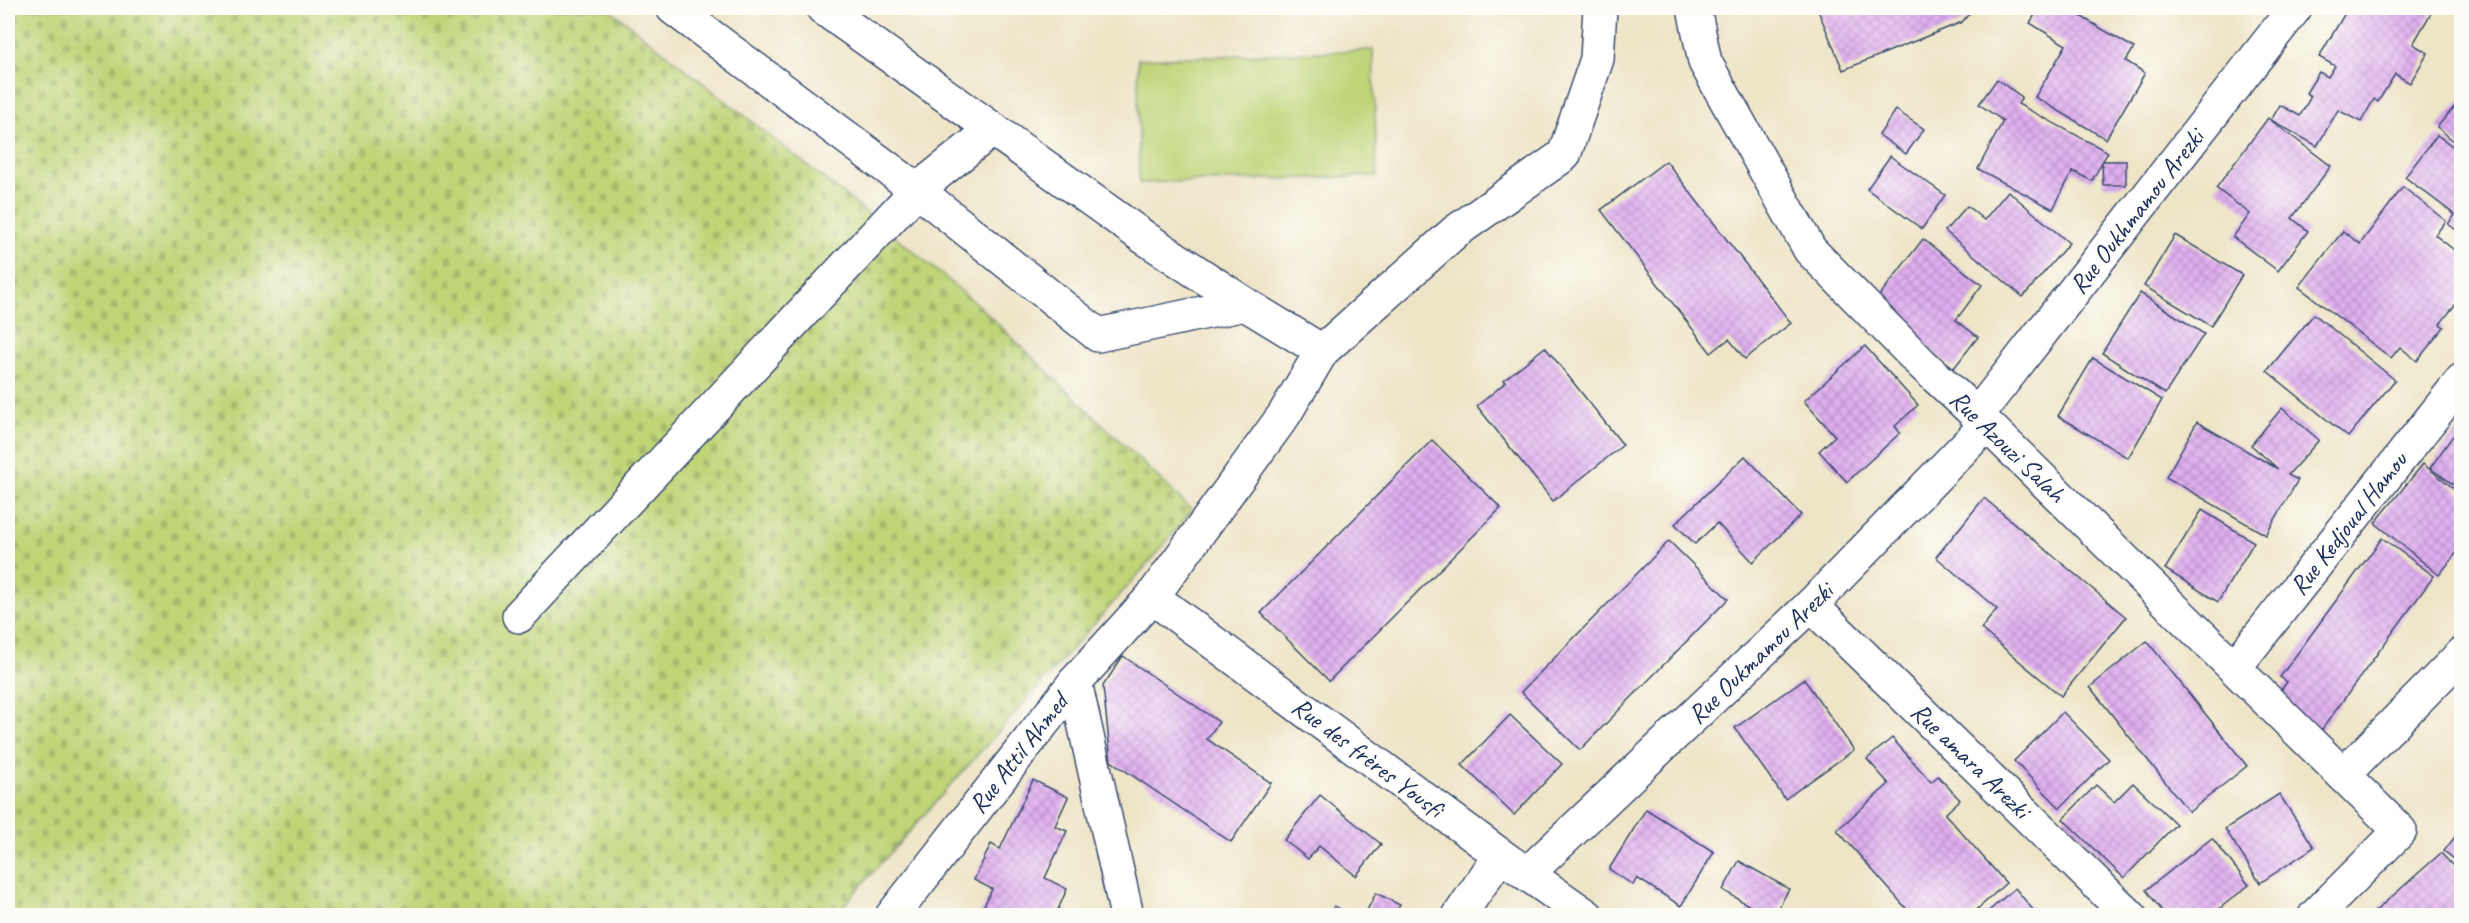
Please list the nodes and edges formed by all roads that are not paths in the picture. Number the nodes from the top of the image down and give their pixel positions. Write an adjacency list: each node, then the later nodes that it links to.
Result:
1 (674, 8): 7 (street)
2 (1600, 8): 9 (street, Rue Attil Ahmed)
3 (1694, 8): 11 (street, Rue Azouzi Salah)
4 (2295, 8): 11 (street, Rue Oukhmamou Arezki)
5 (845, 14): 6 (street)
6 (993, 129): 7 (street); 8 (street)
7 (917, 190): 8 (street); 14 (street)
8 (1245, 304): 9 (street)
9 (1322, 351): 12 (street, Rue Attil Ahmed)
10 (2462, 380): 16 (street, Rue Kedjoual Hamou)
11 (1982, 420): 13 (street, Rue Oukmamou Arezki); 16 (street, Rue Azouzi Salah)
12 (1152, 597): 17 (street, Rue Attil Ahmed); 19 (street, Rue des frères Yousfi)
13 (1811, 605): 20 (street, Rue Oukmamou Arezki); 25 (street, Rue amara Arezki)
14 (519, 616)
15 (2462, 654): 18 (street)
16 (2235, 667): 18 (street, Rue Azouzi Salah)
17 (1075, 682): 21 (street, Rue Attil Ahmed); 22 (street)
18 (2343, 775): 26 (street, Rue Azouzi Salah)
19 (1500, 855): 20 (street, Rue des frères Yousfi); 23 (street)
20 (1527, 874): 24 (street, Rue des frères Yousfi)
21 (892, 915)
22 (1127, 915)
23 (1460, 915)
24 (1587, 915)
25 (2130, 915)
26 (2315, 915)

